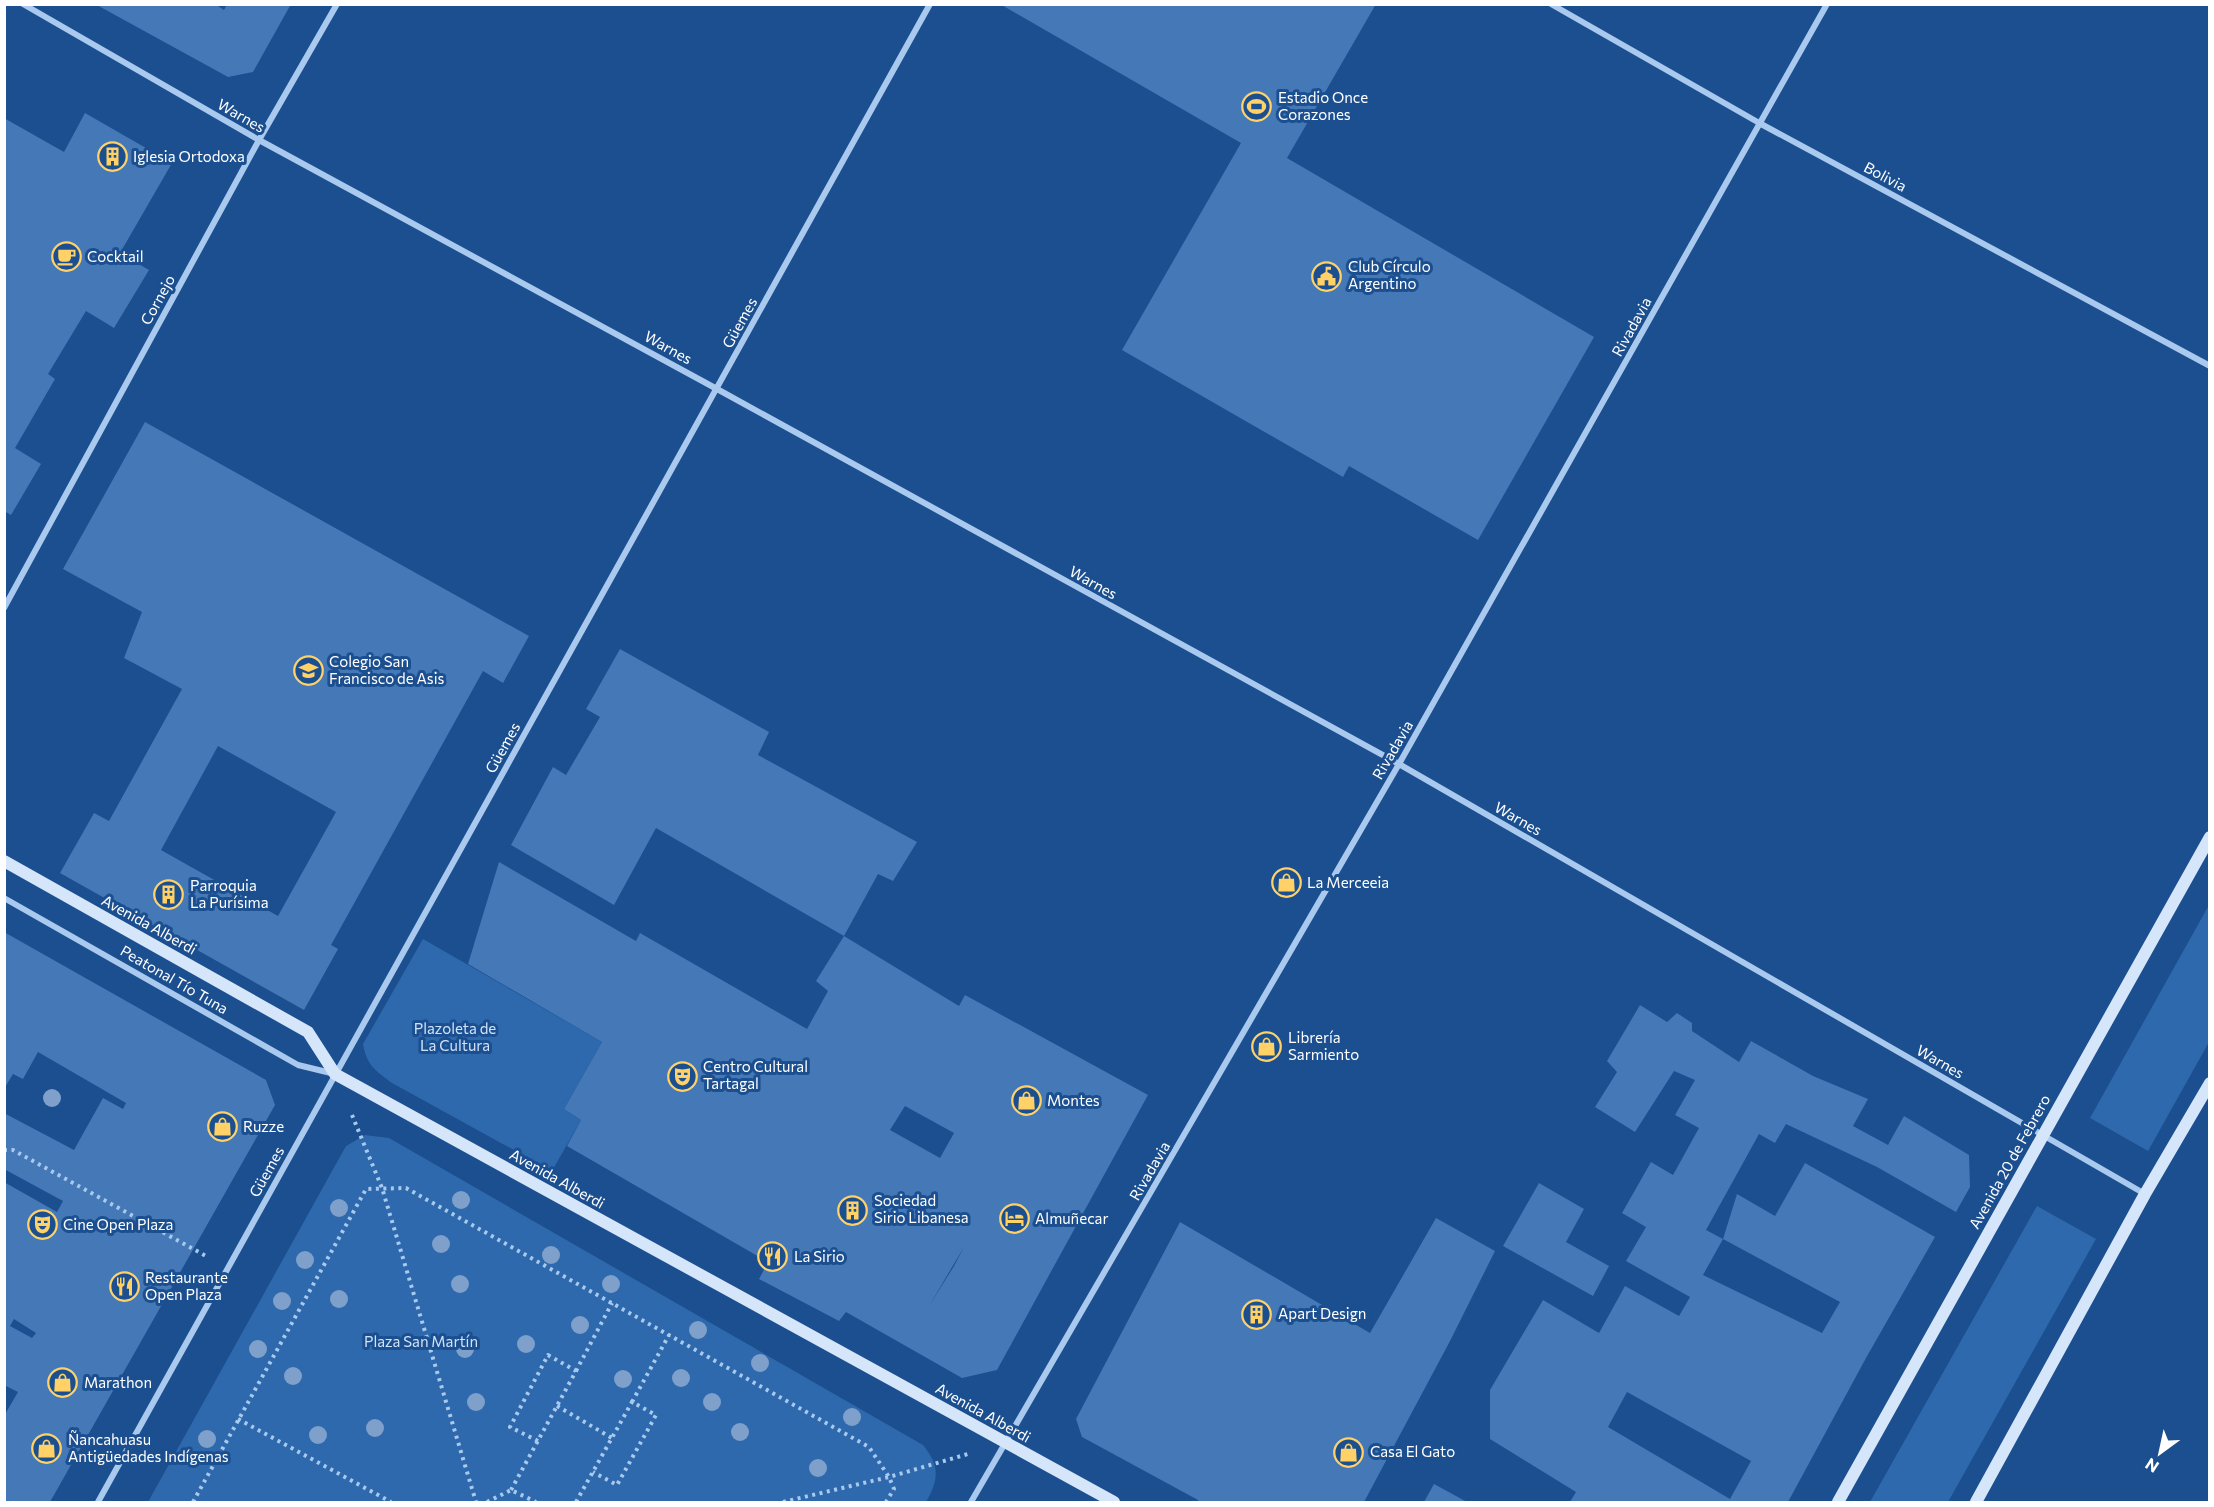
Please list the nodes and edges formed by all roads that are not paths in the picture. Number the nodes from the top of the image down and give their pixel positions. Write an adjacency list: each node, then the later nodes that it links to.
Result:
1 (23, 4): 7 (street, Warnes)
2 (337, 4): 7 (street, Cornejo)
3 (930, 4): 9 (street, Güemes)
4 (1551, 4): 6 (street, Bolivia)
5 (1827, 4): 6 (street, Rivadavia)
6 (1761, 123): 8 (street, Bolivia); 11 (street, Rivadavia)
7 (259, 140): 9 (street, Warnes); 10 (street, Cornejo)
8 (2210, 366)
9 (717, 389): 11 (street, Warnes); 15 (street, Güemes)
10 (4, 608)
11 (1399, 764): 17 (street, Warnes); 19 (street, Rivadavia)
12 (2210, 837): 17 (main road, Avenida 20 de Febrero)
13 (4, 861): 15 (main road, Avenida Alberdi)
14 (4, 898): 15 (street, Peatonal Tío Tuna)
15 (335, 1074): 19 (main road, Avenida Alberdi); 20 (street, Güemes)
16 (2210, 1083): 18 (main road)
17 (2042, 1135): 18 (street, Warnes); 23 (main road, Avenida 20 de Febrero)
18 (2145, 1194): 24 (main road)
19 (1006, 1443): 21 (street, Rivadavia); 22 (main road, Avenida Alberdi)
20 (98, 1503)
21 (971, 1503)
22 (1114, 1503)
23 (1838, 1503)
24 (1976, 1503)

